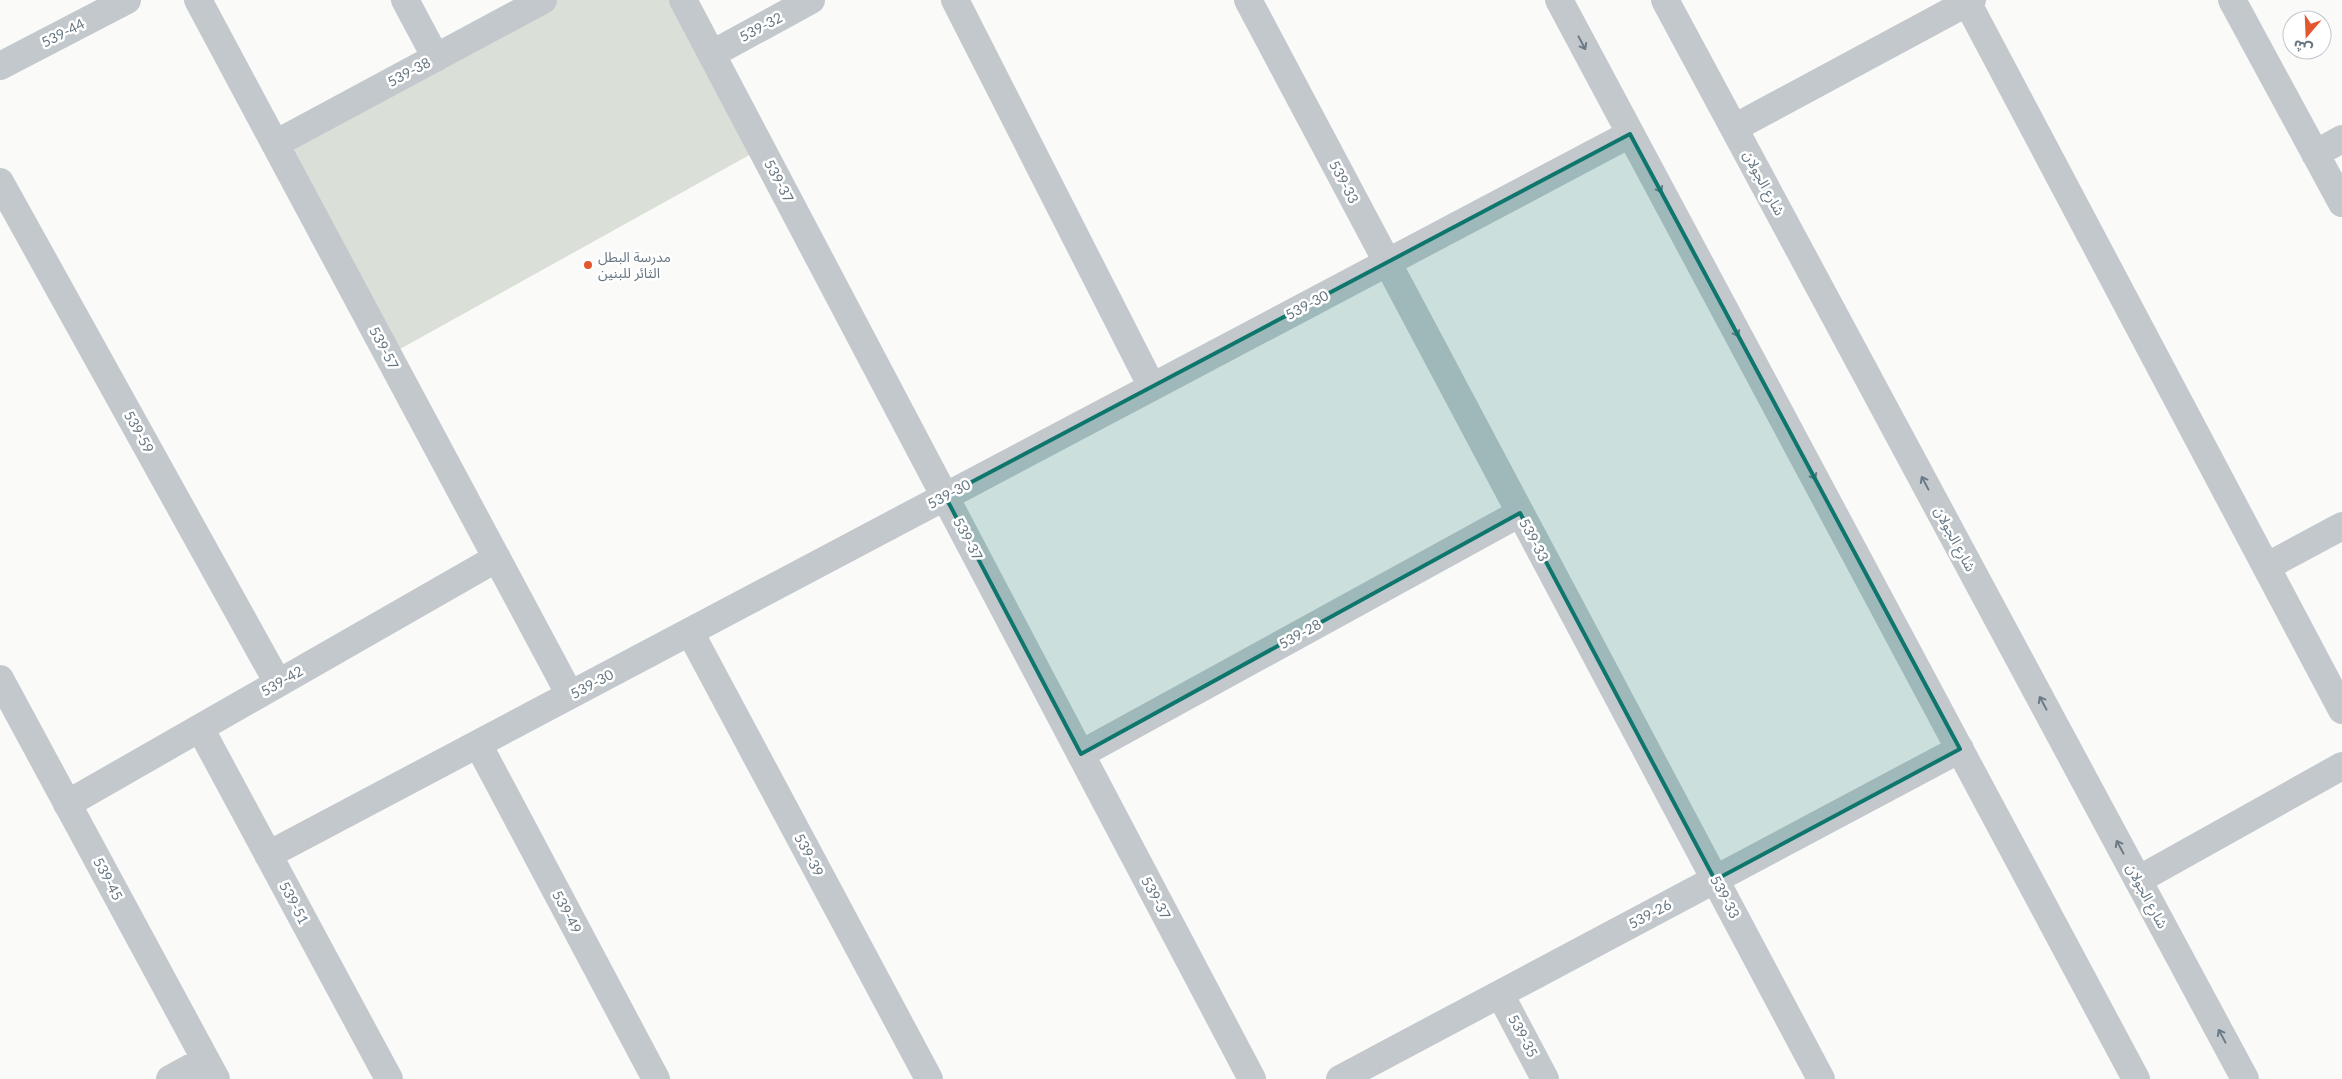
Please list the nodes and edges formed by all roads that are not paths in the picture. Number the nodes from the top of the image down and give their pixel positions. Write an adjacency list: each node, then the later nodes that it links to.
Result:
1 (127, 0): 15 (street, 539-44)
2 (198, 0): 19 (street, 539-57)
3 (405, 0): 14 (street)
4 (543, 0): 14 (street, 539-38)
5 (683, 0): 13 (street, 539-37)
6 (811, 0): 13 (street, 539-32)
7 (955, 0): 24 (street)
8 (1248, 0): 23 (street, 539-33)
9 (1559, 0): 17 (street, one-way to 17)
10 (1665, 0): 16 (street, شارع الجولان)
11 (2232, 0): 20 (street)
12 (1969, 1): 16 (street); 29 (street)
13 (712, 54): 25 (street, 539-37)
14 (436, 58): 19 (street, 539-38)
15 (0, 66)
16 (1734, 128): 43 (street, شارع الجولان, one-way to 16)
17 (1630, 134): 23 (street, 539-30); 37 (street, one-way to 37)
18 (2342, 139): 20 (street)
19 (275, 144): 28 (street, 539-57)
20 (2315, 154): 22 (street)
21 (0, 182): 32 (street, 539-59)
22 (2342, 203)
23 (1387, 262): 24 (street, 539-30); 26 (street, 539-33)
24 (1152, 387): 25 (street, 539-30)
25 (945, 496): 30 (street, 539-30); 38 (street, 539-37)
26 (1520, 513): 38 (street, 539-28); 42 (street, 539-33)
27 (2342, 526): 29 (street)
28 (496, 558): 32 (street, 539-42); 33 (street, 539-57)
29 (2266, 567): 34 (street)
30 (690, 632): 33 (street, 539-30); 49 (street, 539-39)
31 (0, 680): 40 (street, 539-45)
32 (278, 683): 35 (street, 539-42)
33 (570, 695): 36 (street, 539-30)
34 (2342, 710)
35 (200, 728): 40 (street, 539-42); 41 (street, 539-51)
36 (478, 744): 41 (street, 539-30); 48 (street, 539-49)
37 (1960, 749): 42 (street, 539-26); 54 (street)
38 (1080, 754): 50 (street, 539-37)
39 (2342, 766): 43 (street)
40 (67, 804): 45 (street, 539-45)
41 (268, 855): 47 (street, 539-51)
42 (1715, 880): 44 (street, 539-26); 53 (street, 539-33)
43 (2138, 880): 55 (street, شارع الجولان, one-way to 43)
44 (1500, 994): 51 (street, 539-26); 52 (street, 539-35)
45 (210, 1069): 46 (street)
46 (170, 1079)
47 (389, 1079)
48 (656, 1079)
49 (929, 1079)
50 (1252, 1079)
51 (1340, 1079)
52 (1545, 1079)
53 (1821, 1079)
54 (2136, 1079)
55 (2245, 1079)

